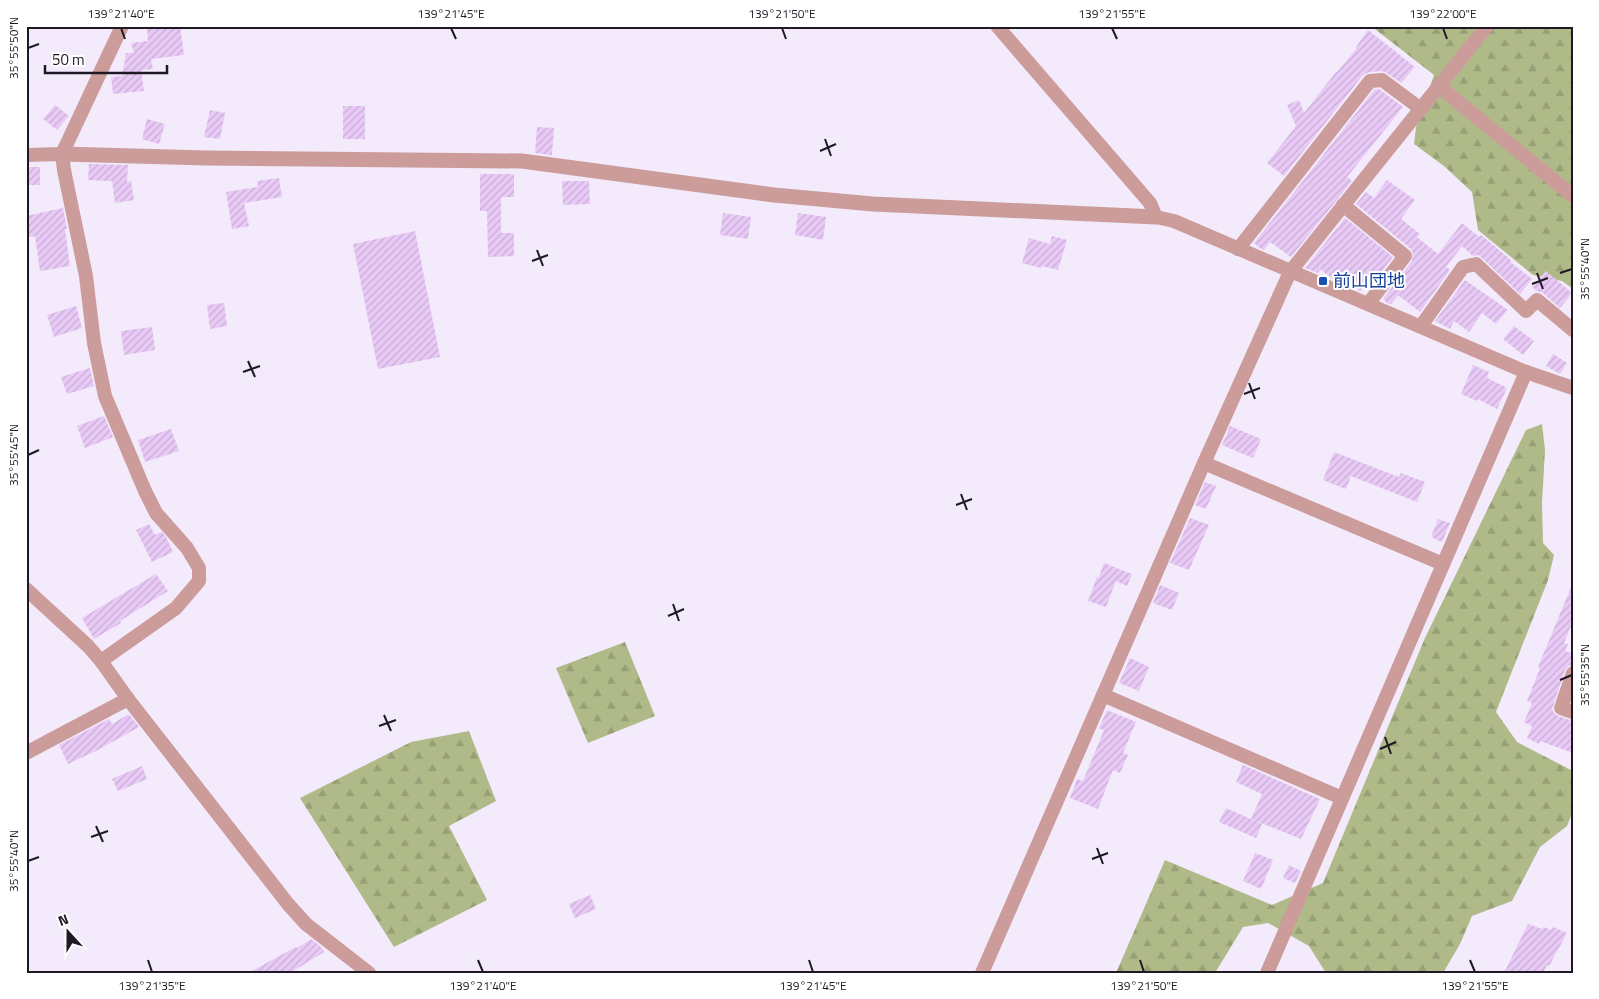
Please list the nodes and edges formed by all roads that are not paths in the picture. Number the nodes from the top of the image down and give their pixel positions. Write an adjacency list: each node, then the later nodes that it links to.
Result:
1 (122, 26): 6 (street)
2 (997, 26): 10 (street)
3 (1487, 26): 4 (street)
4 (1440, 87): 5 (street); 8 (street)
5 (1421, 109): 9 (street); 11 (street)
6 (62, 154): 7 (street); 10 (street); 21 (street)
7 (26, 155)
8 (1573, 196)
9 (1343, 205): 12 (street); 13 (street)
10 (1156, 217): 11 (street)
11 (1238, 249): 12 (street)
12 (1290, 272): 13 (street); 18 (street)
13 (1368, 304): 14 (street)
14 (1420, 326): 15 (street); 16 (street)
15 (1573, 330)
16 (1526, 372): 17 (street); 19 (street)
17 (1573, 388)
18 (1204, 463): 19 (street); 23 (street)
19 (1443, 564): 27 (street)
20 (26, 589): 21 (street)
21 (101, 662): 24 (street)
22 (1573, 673): 25 (street)
23 (1103, 695): 27 (street); 29 (street)
24 (128, 699): 26 (street); 28 (street)
25 (1573, 712)
26 (26, 753)
27 (1342, 798): 30 (street)
28 (369, 973)
29 (982, 973)
30 (1267, 973)

